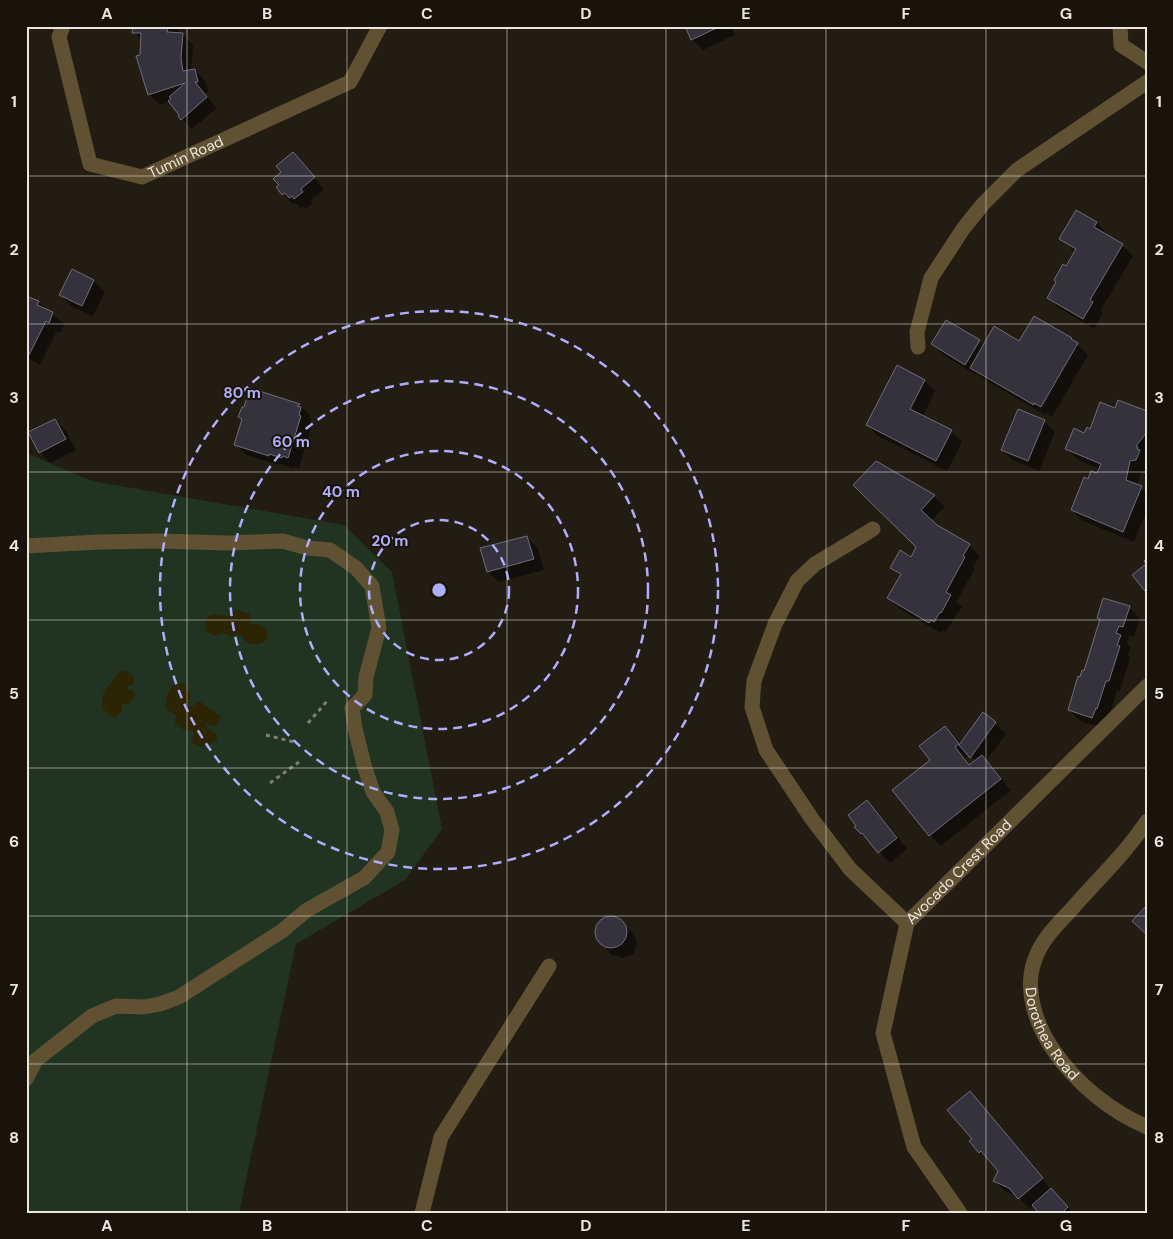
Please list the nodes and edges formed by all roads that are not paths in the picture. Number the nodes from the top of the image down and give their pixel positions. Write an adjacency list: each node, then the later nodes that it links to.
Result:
1 (63, 26): 2 (street, Tumin Road)
2 (380, 26)
3 (1120, 26): 4 (street)
4 (1147, 62)
5 (1147, 82): 6 (street)
6 (918, 347)
7 (873, 529): 11 (street)
8 (26, 546): 13 (street)
9 (1147, 686): 11 (street, Avocado Crest Road)
10 (1147, 821): 14 (street, Dorothea Road)
11 (907, 922): 16 (street, Avocado Crest Road)
12 (549, 966): 15 (street)
13 (26, 1079)
14 (1147, 1127)
15 (422, 1213)
16 (960, 1213)

